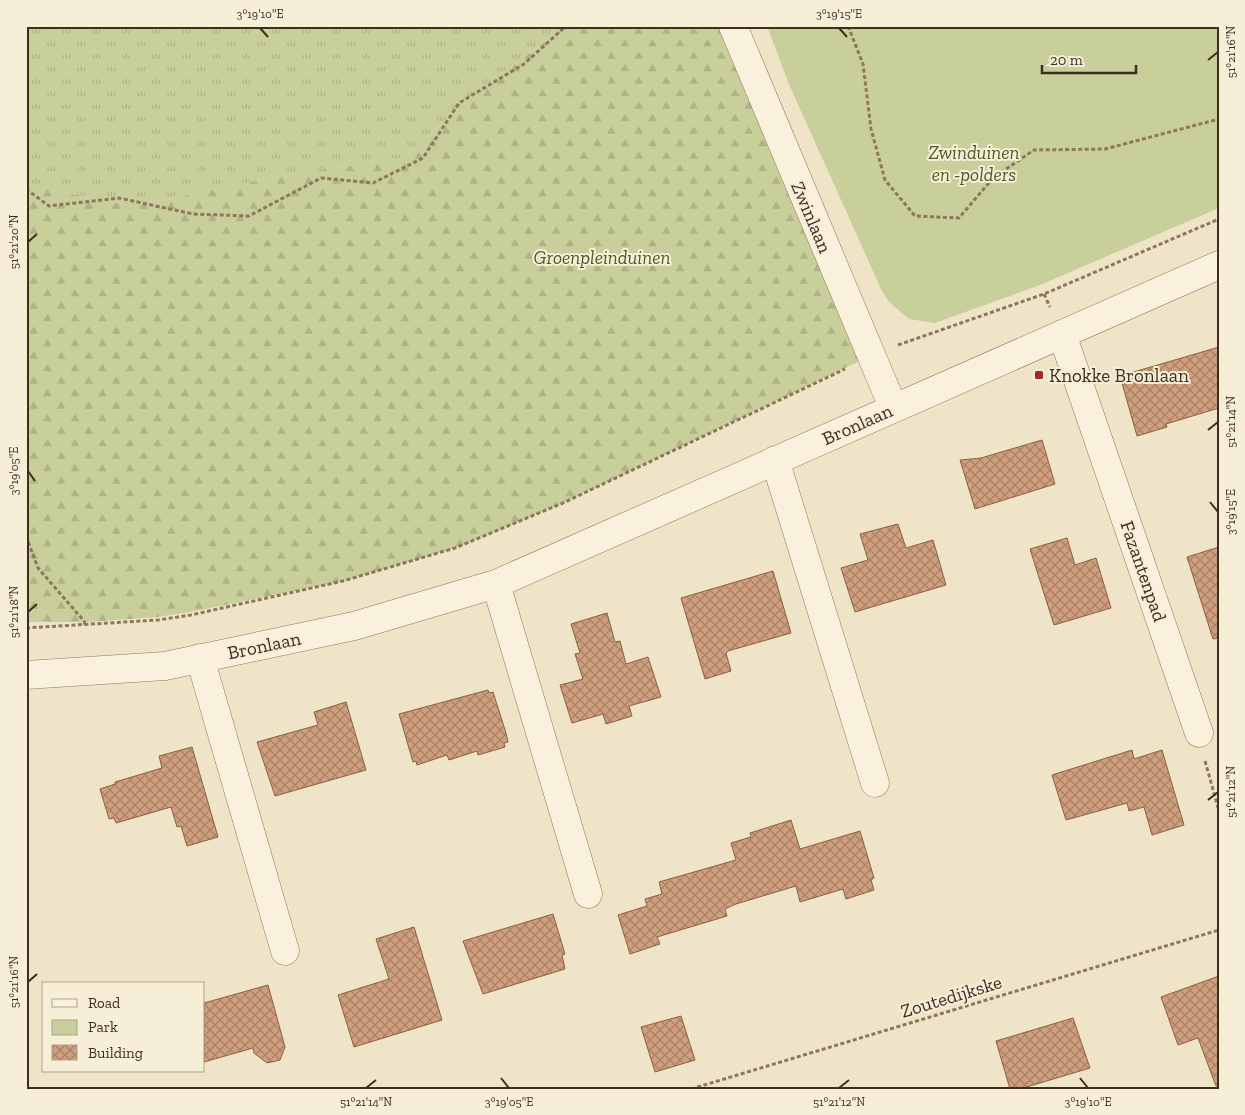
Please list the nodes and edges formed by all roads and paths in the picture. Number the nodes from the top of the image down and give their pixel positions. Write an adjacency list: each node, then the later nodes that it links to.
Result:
1 (566, 26): 5 (path)
2 (733, 26): 9 (street, Zwinlaan)
3 (848, 26): 4 (path)
4 (1219, 118)
5 (26, 189)
6 (1219, 219): 9 (path)
7 (1219, 265): 8 (street, Bronlaan)
8 (1062, 334): 10 (street, Bronlaan); 18 (street, Fazantenpad)
9 (870, 356): 10 (street, Zwinlaan); 14 (path)
10 (893, 407): 11 (street, Bronlaan)
11 (775, 460): 13 (street, Bronlaan); 19 (street)
12 (26, 536): 14 (path)
13 (496, 584): 16 (street, Bronlaan); 21 (street)
14 (85, 625): 15 (path)
15 (26, 628)
16 (200, 658): 17 (street, Bronlaan); 23 (street)
17 (26, 675)
18 (1199, 733): 20 (path)
19 (875, 783)
20 (1219, 811)
21 (588, 894)
22 (1219, 930): 24 (path, Zoutedijkske)
23 (285, 951)
24 (691, 1089)

